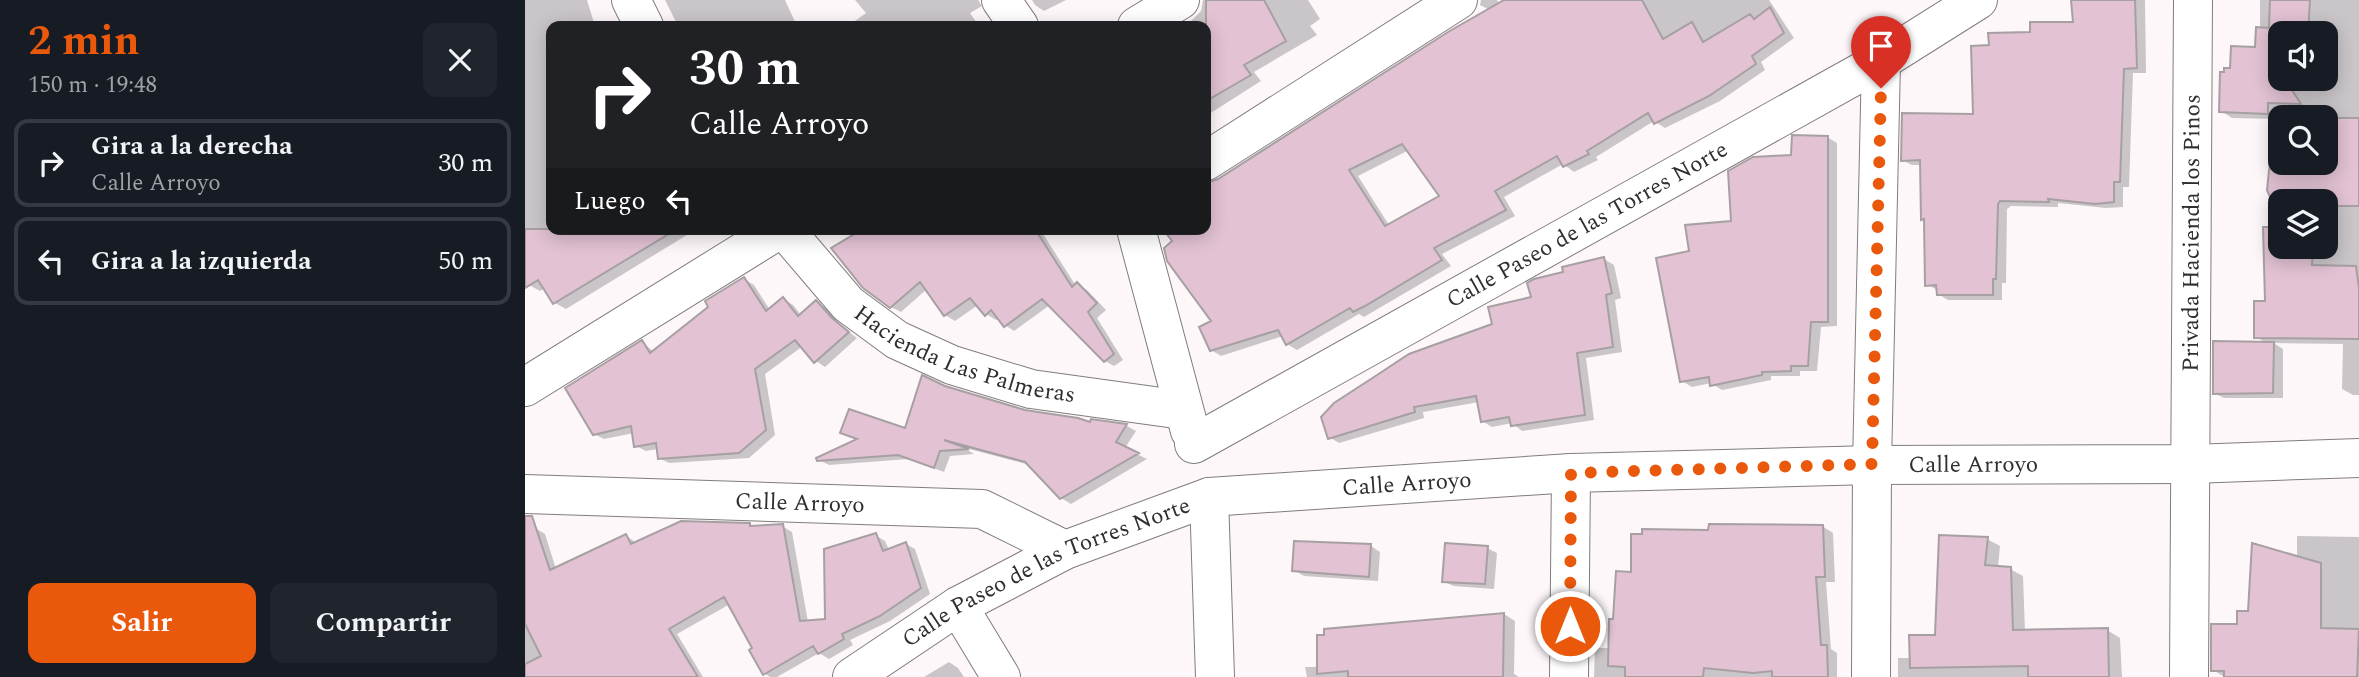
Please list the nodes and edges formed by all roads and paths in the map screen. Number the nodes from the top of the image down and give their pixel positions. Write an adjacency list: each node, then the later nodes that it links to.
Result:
1 (631, 0): 7 (street)
2 (1001, 0): 8 (street)
3 (1180, 0): 9 (street)
4 (1458, 0): 11 (street)
5 (1978, 0): 10 (street, Calle Paseo de las Torres Norte)
6 (2193, 0): 19 (street, Privada Hacienda los Pinos)
7 (642, 21)
8 (1016, 21)
9 (1145, 21)
10 (1881, 61): 16 (street, Calle Paseo de las Torres Norte); 18 (street)
11 (1211, 158)
12 (772, 235): 15 (street)
13 (787, 235): 16 (street, Hacienda Las Palmeras)
14 (1138, 235): 16 (street)
15 (525, 387)
16 (1189, 427): 22 (street)
17 (2359, 458): 19 (street, Calle Arroyo)
18 (1872, 464): 19 (street, Calle Arroyo); 20 (street, Calle Arroyo); 29 (street)
19 (2191, 464): 30 (street, Privada Hacienda los Pinos)
20 (1571, 473): 22 (street, Calle Arroyo); 28 (street)
21 (525, 494): 23 (street, Calle Arroyo)
22 (1209, 497): 23 (street, Calle Paseo de las Torres Norte); 27 (street)
23 (1065, 550): 24 (street, Calle Paseo de las Torres Norte)
24 (958, 606): 25 (street, Calle Paseo de las Torres Norte); 26 (street)
25 (852, 677)
26 (1001, 677)
27 (1215, 677)
28 (1569, 677)
29 (1871, 677)
30 (2189, 677)

